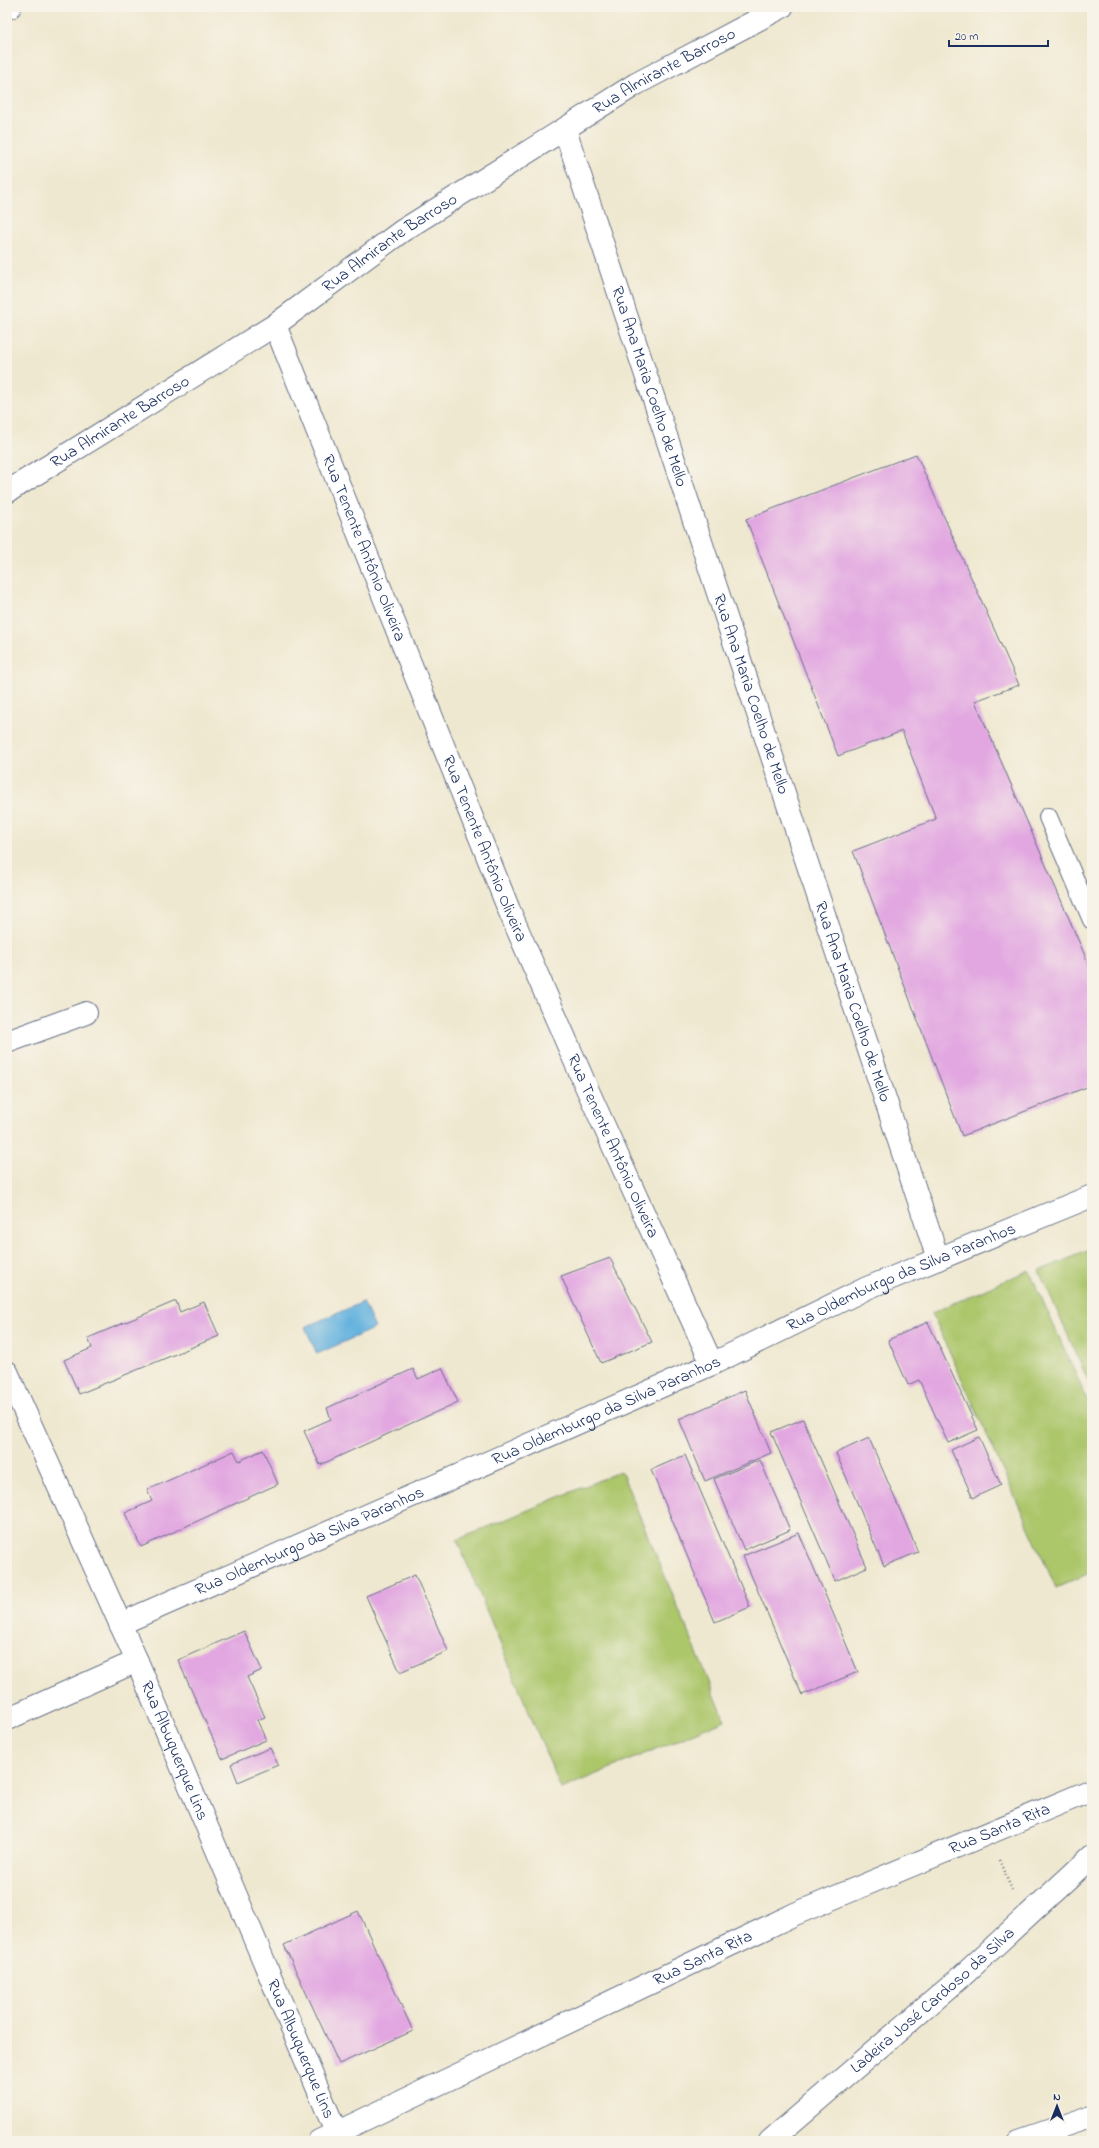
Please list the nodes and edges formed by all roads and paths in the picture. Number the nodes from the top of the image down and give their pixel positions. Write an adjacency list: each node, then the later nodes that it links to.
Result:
1 (10, 7): 3 (street)
2 (782, 7): 4 (street, Rua Almirante Barroso)
3 (7, 8)
4 (565, 130): 5 (street, Rua Almirante Barroso); 12 (street, Rua Ana Maria Coelho de Mello)
5 (275, 325): 6 (street, Rua Almirante Barroso); 13 (street, Rua Tenente Antônio Oliveira)
6 (7, 492)
7 (1048, 817): 8 (lane)
8 (1092, 920)
9 (86, 1014): 10 (street)
10 (7, 1042)
11 (1092, 1196): 12 (street, Rua Oldemburgo da Silva Paranhos)
12 (938, 1259): 13 (street, Rua Oldemburgo da Silva Paranhos)
13 (712, 1364): 15 (street, Rua Oldemburgo da Silva Paranhos)
14 (7, 1372): 15 (street, Rua Albuquerque Lins)
15 (120, 1624): 16 (street, Rua Albuquerque Lins)
16 (137, 1661): 17 (street); 23 (street, Rua Albuquerque Lins)
17 (7, 1719)
18 (1092, 1790): 19 (street, Rua Santa Rita)
19 (988, 1833): 21 (path); 23 (street, Rua Santa Rita)
20 (1092, 1856): 21 (street, Ladeira José Cardoso da Silva)
21 (1024, 1918): 24 (street, Ladeira José Cardoso da Silva)
22 (1092, 2116): 25 (street)
23 (328, 2136)
24 (770, 2141)
25 (1019, 2141)

